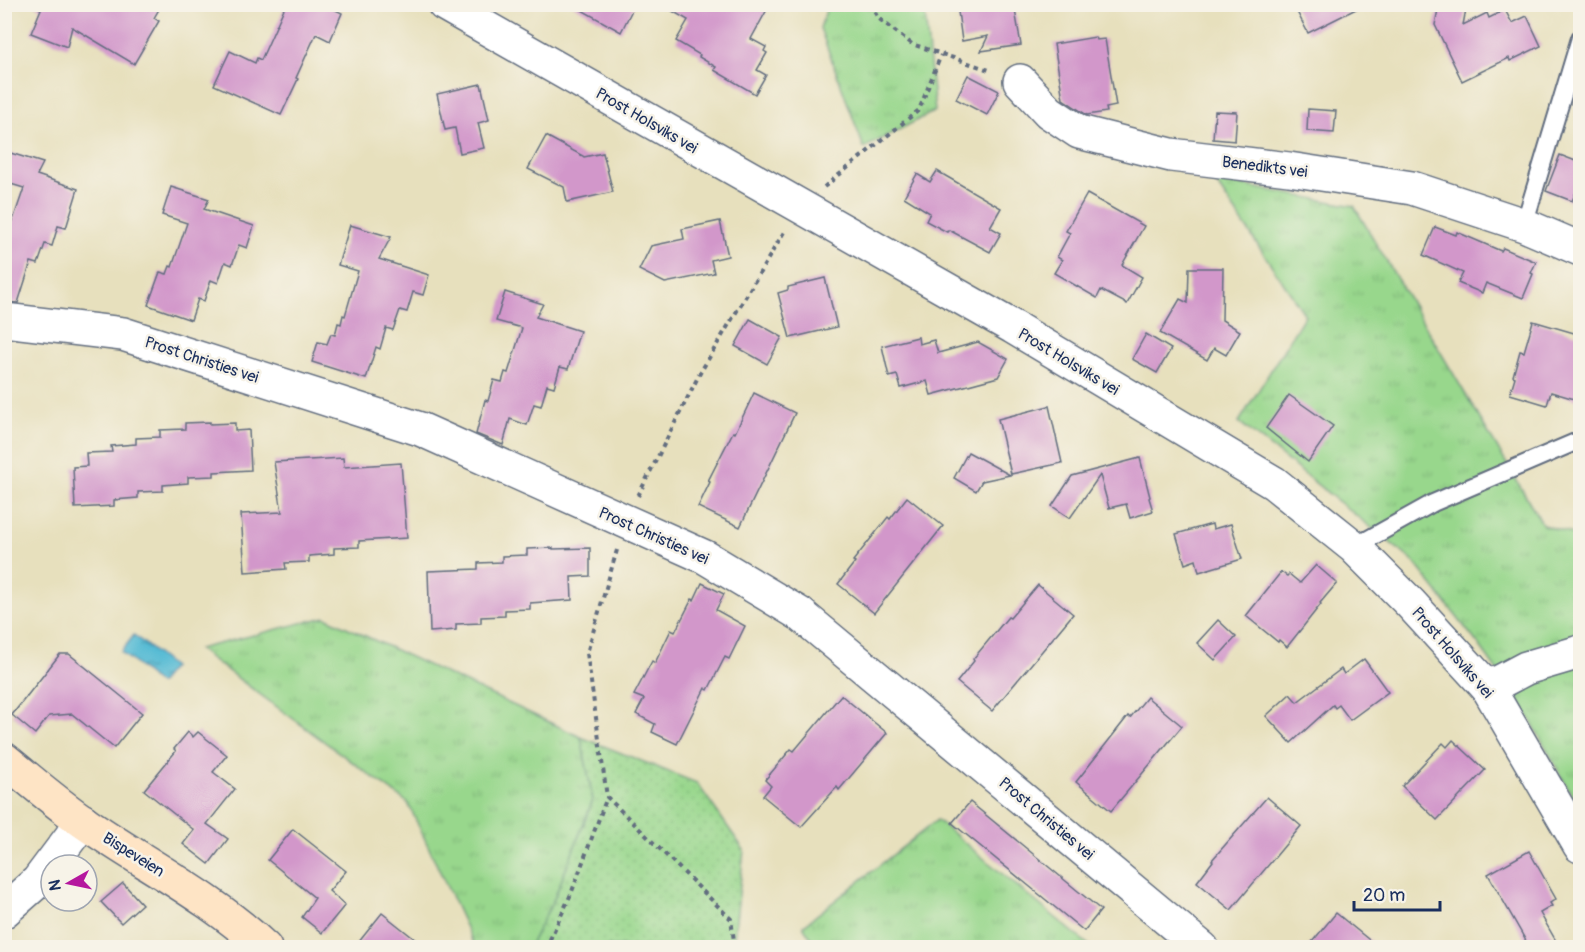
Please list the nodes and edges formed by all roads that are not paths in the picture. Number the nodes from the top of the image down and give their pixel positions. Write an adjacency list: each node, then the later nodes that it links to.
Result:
1 (444, 4): 8 (street, Prost Holsviks vei)
2 (1581, 38): 4 (lane)
3 (1020, 81): 4 (street, Benedikts vei)
4 (1524, 225): 5 (street, Benedikts vei)
5 (1581, 249)
6 (4, 320): 16 (street, Prost Christies vei)
7 (1581, 440): 8 (lane)
8 (1354, 547): 10 (street, Prost Holsviks vei)
9 (1581, 652): 10 (street)
10 (1488, 688): 13 (street, Prost Holsviks vei)
11 (4, 759): 12 (street, Bispeveien)
12 (83, 821): 14 (street); 15 (street, Bispeveien)
13 (1581, 846)
14 (4, 911)
15 (265, 948)
16 (1202, 948)

